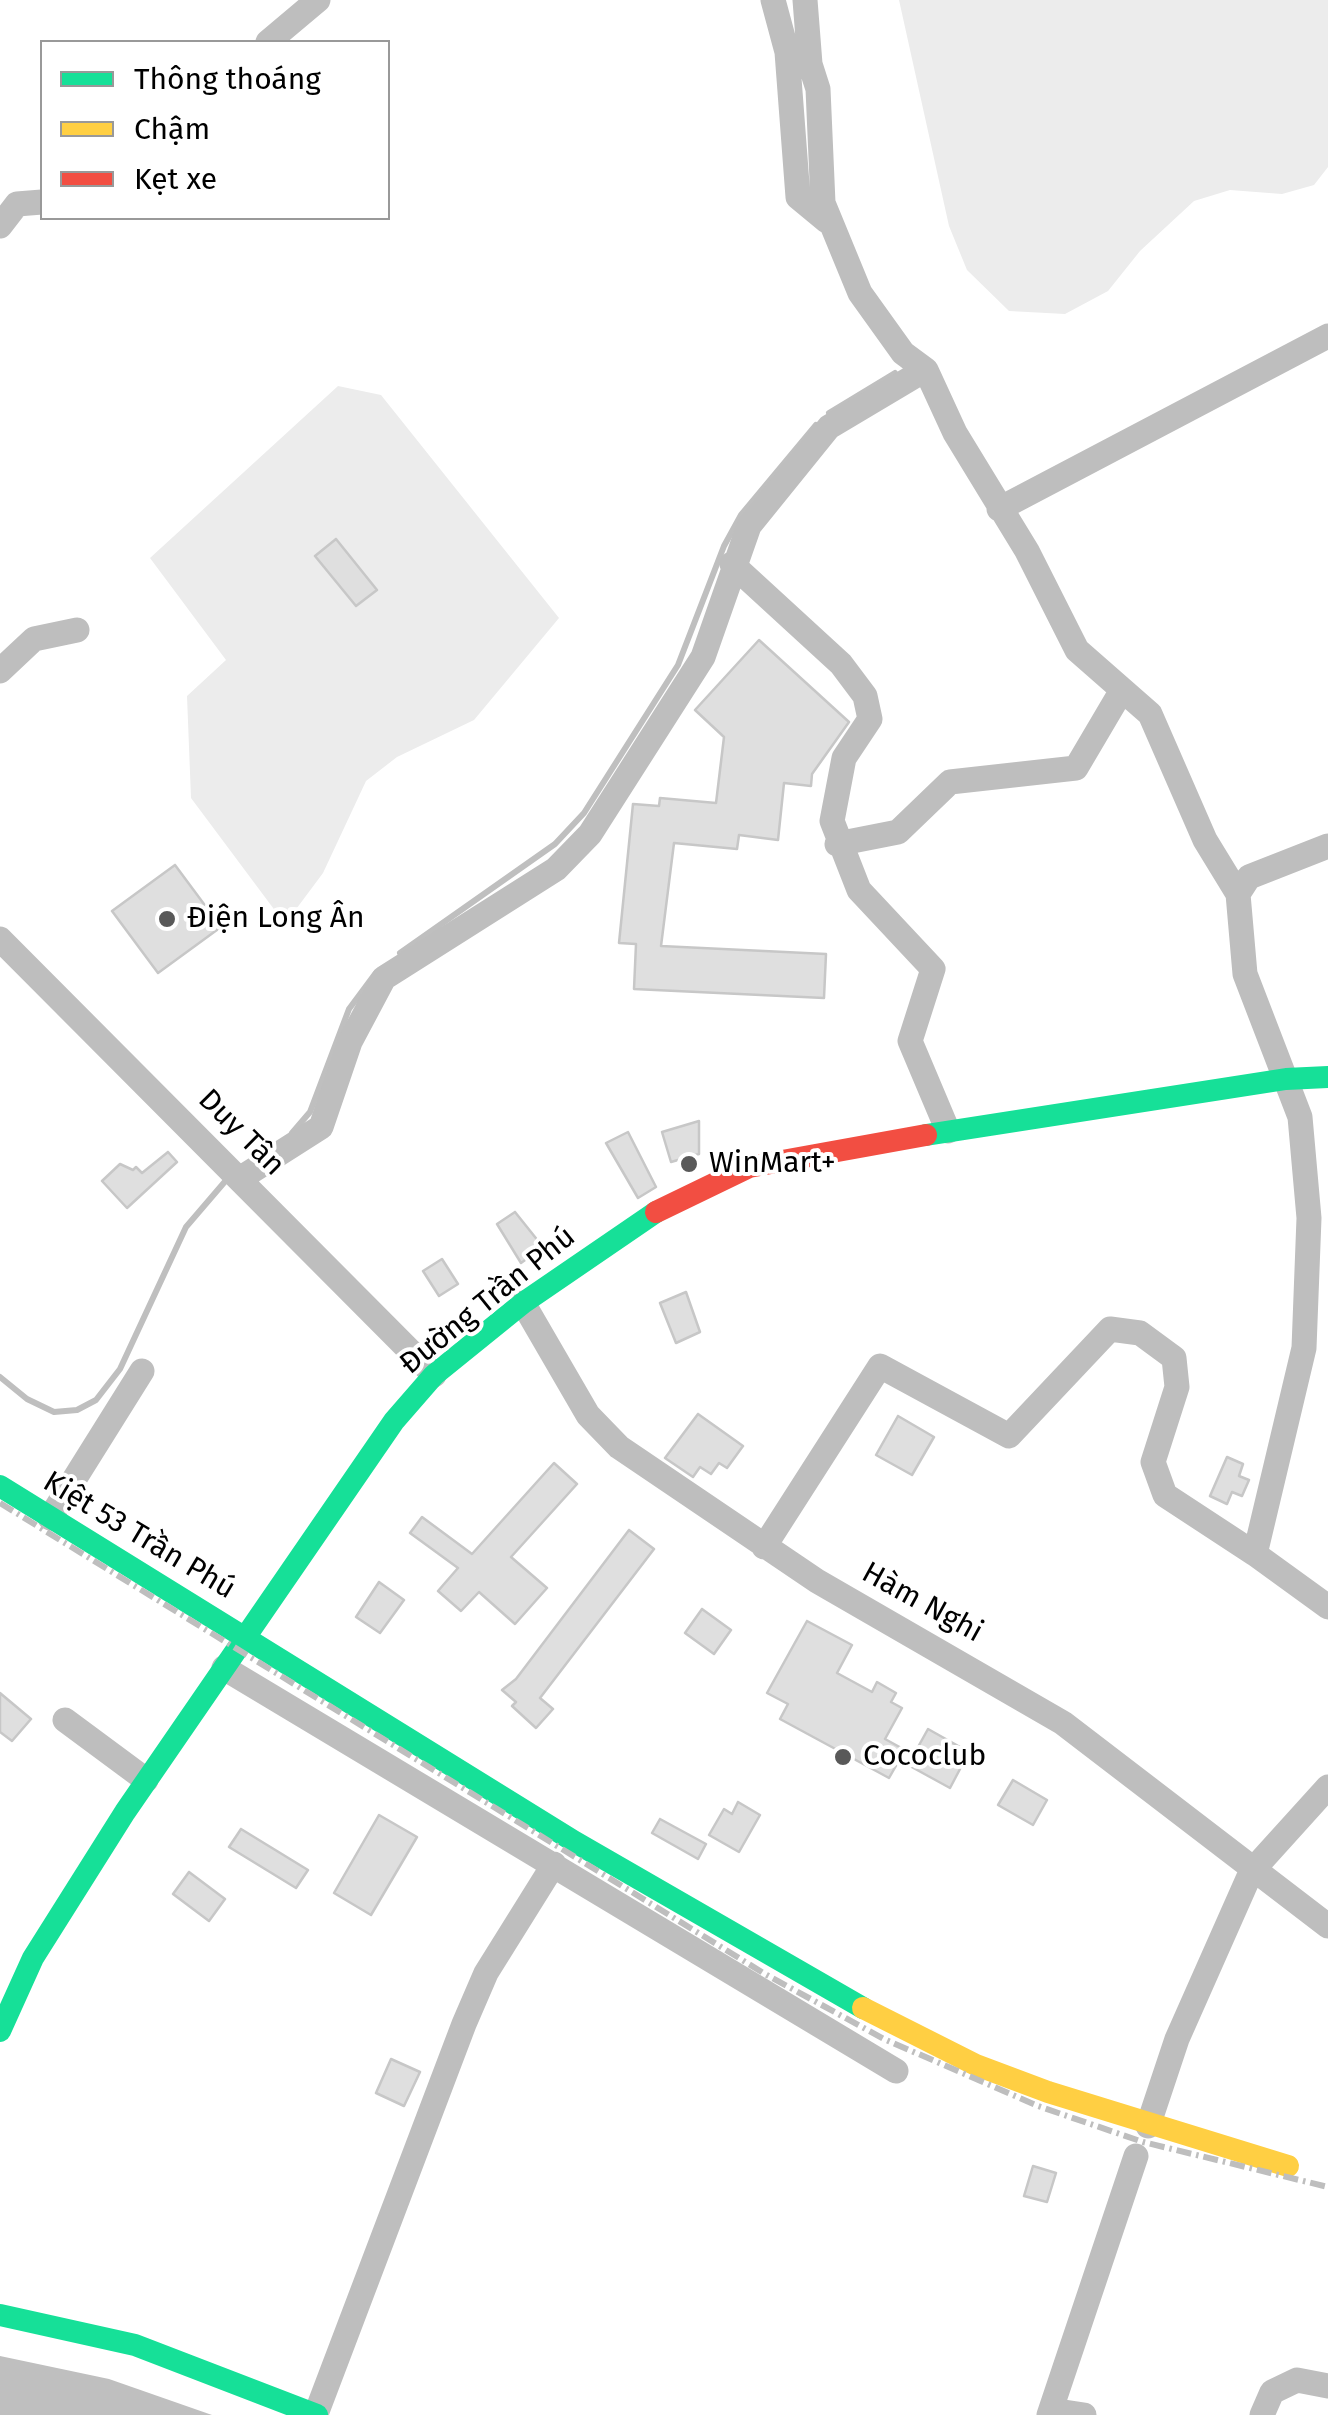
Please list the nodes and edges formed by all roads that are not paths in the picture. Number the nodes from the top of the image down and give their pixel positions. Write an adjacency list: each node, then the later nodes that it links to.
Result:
1 (318, 0): 4 (street)
2 (774, 0): 6 (street)
3 (805, 0): 6 (street)
4 (270, 40)
5 (20, 204): 7 (street)
6 (827, 221): 9 (street)
7 (0, 226)
8 (1328, 336): 10 (street)
9 (921, 368): 10 (street); 11 (street)
10 (1000, 509): 14 (street)
11 (732, 564): 15 (street); 22 (street)
12 (77, 630): 13 (street)
13 (0, 671)
14 (1122, 690): 15 (street); 17 (street)
15 (838, 844): 21 (street)
16 (1328, 846): 17 (street)
17 (1238, 894): 20 (street)
18 (0, 939): 22 (street, Duy Tân)
19 (1328, 1077): 20 (street, Đường Trần Phú)
20 (1286, 1078): 21 (street, Đường Trần Phú); 24 (street)
21 (948, 1131): 23 (street, Đường Trần Phú)
22 (236, 1174): 27 (street, Duy Tân)
23 (523, 1303): 27 (street, Đường Trần Phú); 30 (street, Hàm Nghi)
24 (1304, 1348): 25 (street); 31 (street)
25 (1328, 1362)
26 (142, 1371): 29 (street)
27 (434, 1375): 33 (street, Đường Trần Phú)
28 (0, 1486): 29 (street, Kiệt 53 Trần Phú)
29 (50, 1518): 33 (street, Kiệt 53 Trần Phú)
30 (764, 1547): 31 (street); 39 (street, Hàm Nghi)
31 (1255, 1554): 32 (street)
32 (1328, 1607)
33 (247, 1637): 34 (street, Đường Trần Phú); 43 (street, Kiệt 53 Trần Phú)
34 (224, 1668): 36 (street, Đường Trần Phú); 38 (street)
35 (65, 1720): 36 (street)
36 (146, 1780): 41 (street, Đường Trần Phú)
37 (1328, 1788): 39 (street)
38 (554, 1864): 42 (street); 49 (street)
39 (1252, 1872): 40 (street, Hàm Nghi); 43 (street)
40 (1328, 1926)
41 (0, 2030)
42 (896, 2070)
43 (1148, 2126): 45 (street, Kiệt 53 Trần Phú)
44 (1136, 2156): 48 (street)
45 (1288, 2166)
46 (0, 2315): 49 (street)
47 (1328, 2386): 51 (street)
48 (1050, 2412): 50 (street)
49 (317, 2415)
50 (1084, 2415)
51 (1262, 2415)

